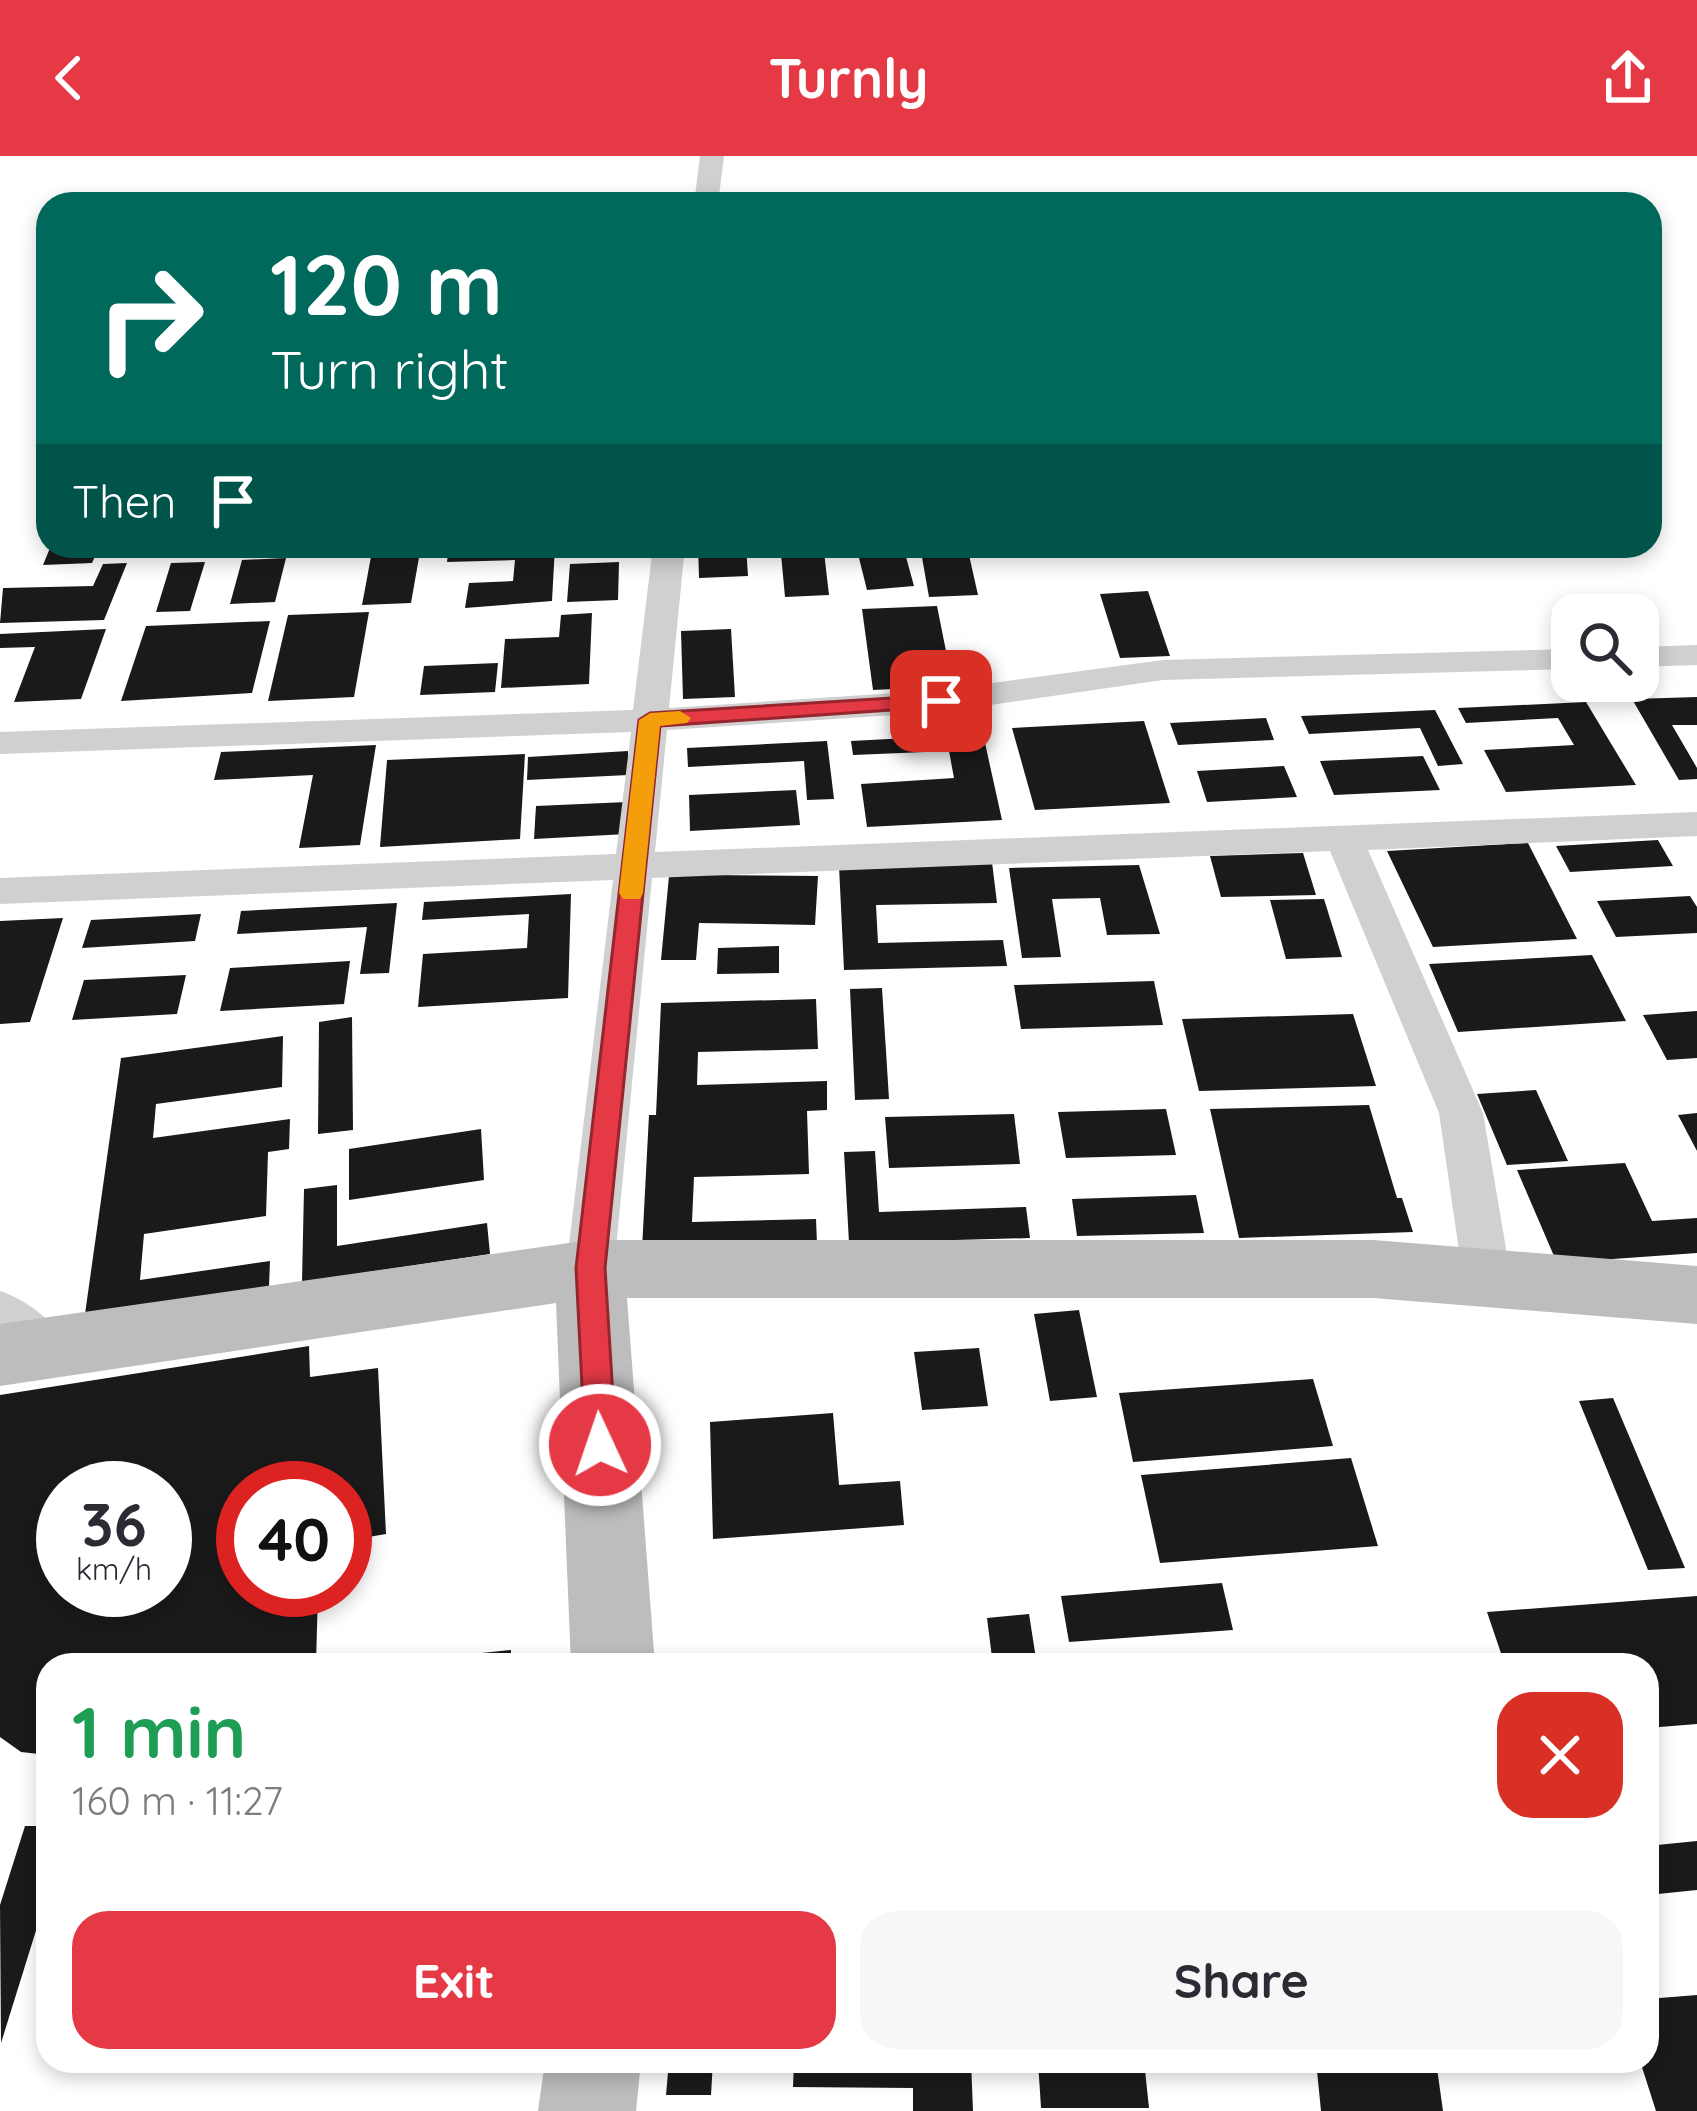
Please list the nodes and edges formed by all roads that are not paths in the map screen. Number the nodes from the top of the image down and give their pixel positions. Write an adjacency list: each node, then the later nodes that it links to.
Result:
1 (712, 156): 2 (street)
2 (708, 192)
3 (668, 558): 7 (street)
4 (1697, 656): 5 (street)
5 (1659, 657)
6 (1551, 660): 7 (street)
7 (650, 720): 8 (street); 11 (street)
8 (0, 743)
9 (1697, 824): 10 (street)
10 (1344, 838): 11 (street); 14 (street)
11 (634, 867): 12 (street); 13 (street)
12 (0, 891)
13 (590, 1268): 14 (street); 16 (street); 17 (street)
14 (1487, 1278): 15 (street)
15 (1697, 1295)
16 (15, 1338)
17 (612, 1653)
18 (592, 2073): 19 (street)
19 (587, 2111)

